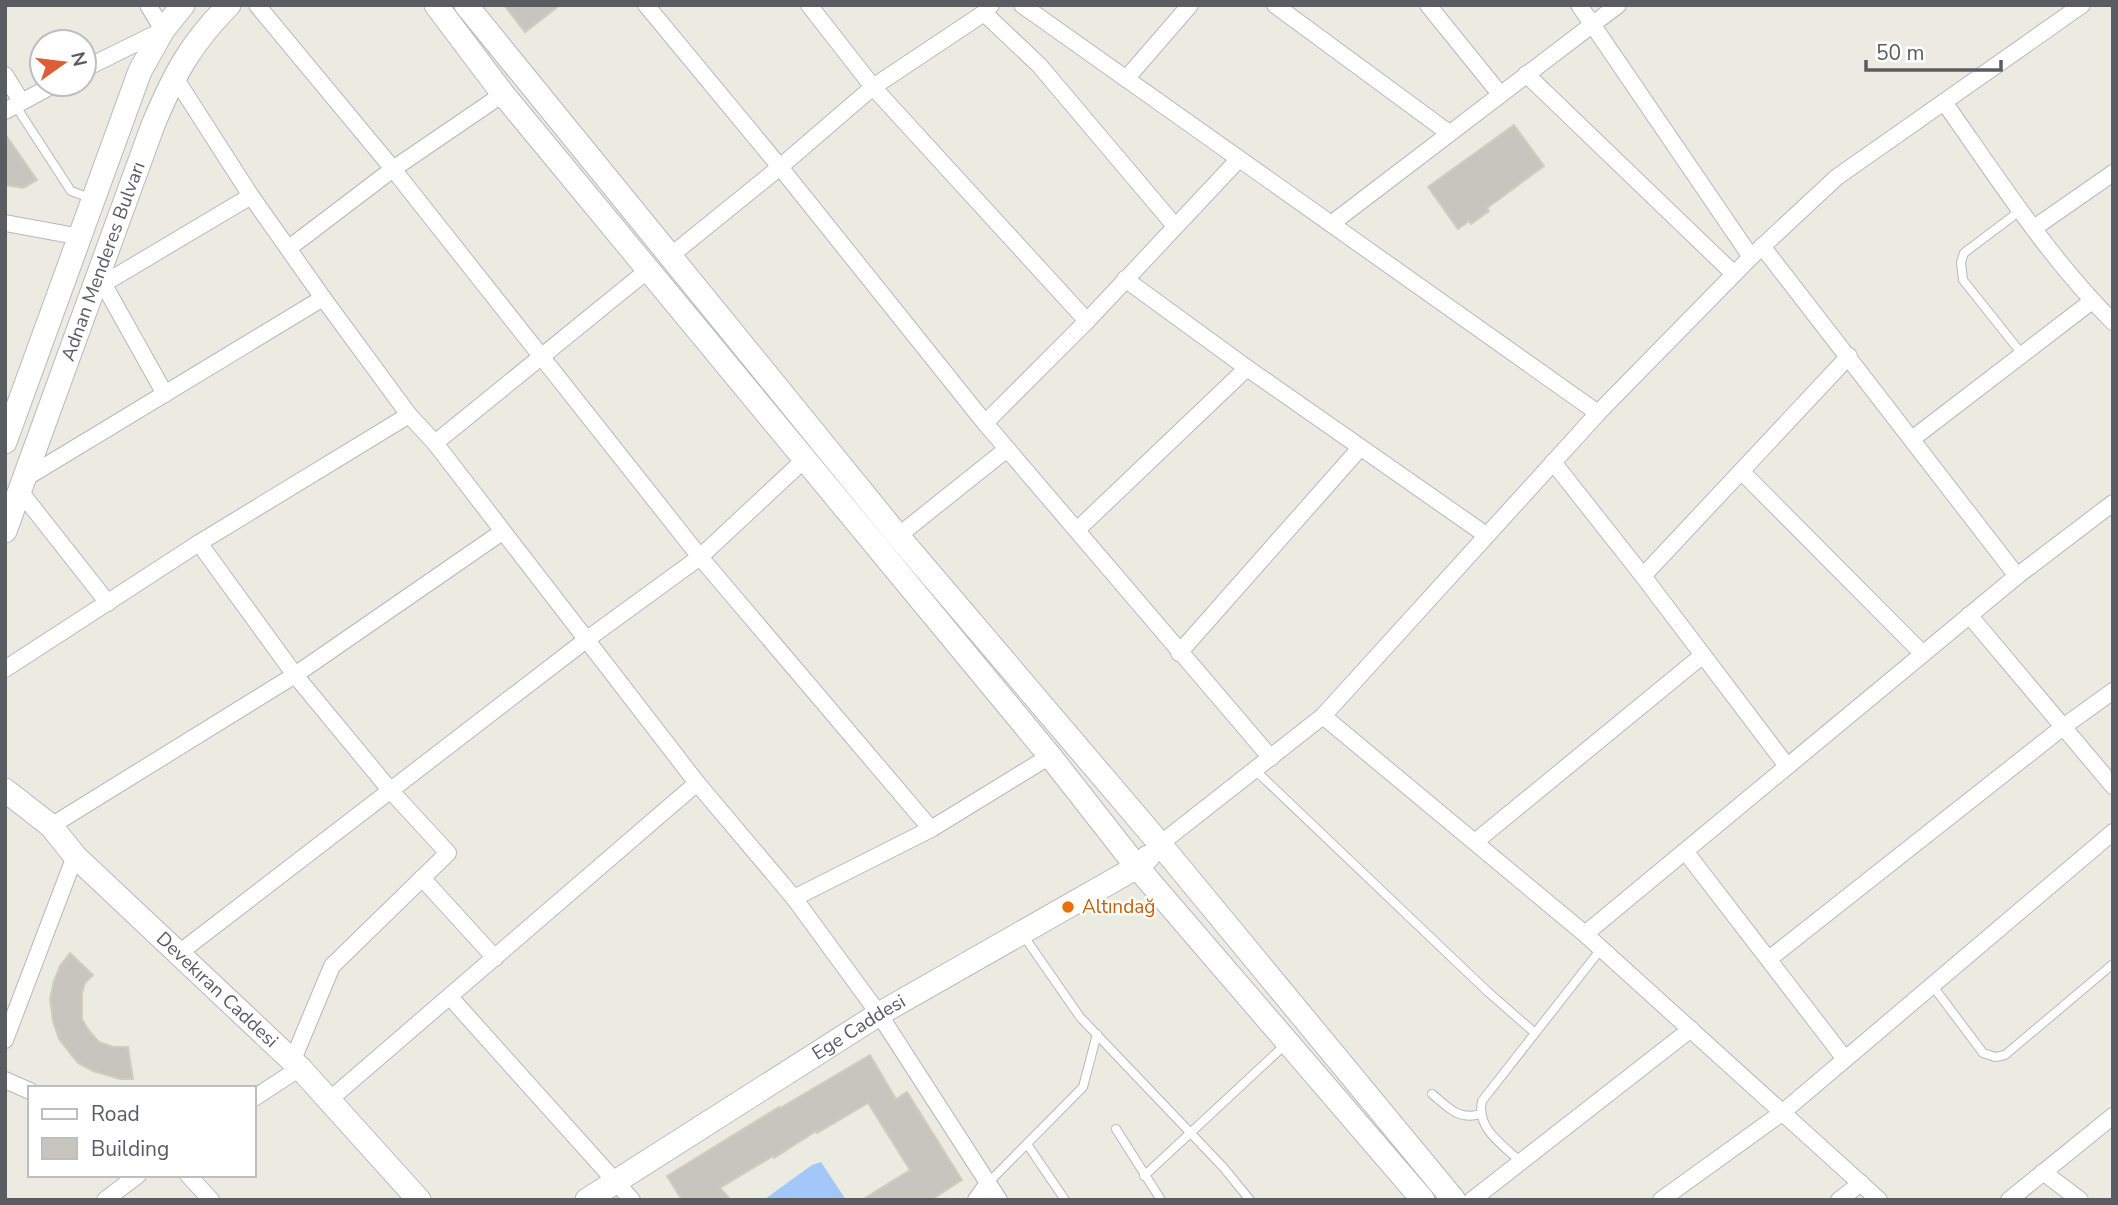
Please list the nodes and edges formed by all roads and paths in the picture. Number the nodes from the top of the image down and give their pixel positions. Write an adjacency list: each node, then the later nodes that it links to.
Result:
1 (148, 5): 18 (street)
2 (183, 5): 18 (main road, Adnan Menderes Bulvarı)
3 (229, 5): 22 (main road, Adnan Menderes Bulvarı)
4 (257, 5): 32 (street)
5 (436, 5): 25 (main road)
6 (466, 5): 44 (main road)
7 (646, 5): 31 (street)
8 (809, 5): 24 (street)
9 (1022, 5): 23 (street)
10 (1190, 5): 23 (street)
11 (1275, 5): 29 (street)
12 (1428, 5): 26 (street)
13 (1578, 5): 17 (street)
14 (1618, 5): 17 (street)
15 (2082, 5): 27 (street)
16 (987, 9): 24 (street); 39 (street)
17 (1592, 24): 20 (street); 43 (street)
18 (163, 30): 19 (street); 35 (main road, Adnan Menderes Bulvarı)
19 (98, 62)
20 (1526, 74): 26 (street); 46 (street)
21 (5, 75): 28 (street)
22 (174, 76): 34 (street); 48 (main road, Adnan Menderes Bulvarı)
23 (1126, 79): 30 (street)
24 (873, 87): 31 (street); 51 (street)
25 (503, 94): 32 (street); 45 (main road)
26 (1500, 94): 29 (street)
27 (1944, 102): 36 (street); 43 (street)
28 (14, 105): 35 (lane)
29 (1449, 133): 38 (street)
30 (1239, 159): 38 (street); 39 (street)
31 (780, 167): 44 (street); 60 (street)
32 (393, 169): 42 (street); 55 (street)
33 (2113, 173): 40 (street)
34 (251, 196): 42 (street); 48 (street)
35 (94, 200): 41 (main road, Adnan Menderes Bulvarı)
36 (2021, 210): 40 (street); 53 (lane)
37 (5, 223): 41 (street)
38 (1331, 224): 58 (street)
39 (1175, 226): 47 (street)
40 (2034, 228): 50 (street)
41 (81, 237): 62 (main road, Adnan Menderes Bulvarı)
42 (289, 248): 49 (street)
43 (1756, 251): 46 (street); 54 (street)
44 (669, 257): 75 (main road)
45 (648, 270): 55 (street); 66 (main road)
46 (1734, 274): 58 (street)
47 (1125, 279): 51 (street); 56 (street)
48 (99, 288): 57 (street); 69 (main road, Adnan Menderes Bulvarı)
49 (323, 298): 57 (street); 59 (street)
50 (2092, 301): 52 (street); 53 (street)
51 (1087, 321): 60 (street)
52 (2113, 322)
53 (2022, 354): 61 (street)
54 (1849, 356): 61 (street); 68 (street)
55 (542, 358): 63 (street); 77 (street)
56 (1247, 368): 64 (street); 71 (street)
57 (165, 394): 69 (street)
58 (1598, 413): 67 (street)
59 (410, 415): 63 (street); 76 (street)
60 (985, 424): 65 (street)
61 (1912, 439): 79 (street)
62 (5, 442)
63 (435, 443): 73 (street)
64 (1360, 448): 74 (street); 83 (street)
65 (1007, 449): 71 (street); 75 (street)
66 (804, 460): 77 (street); 91 (main road)
67 (1553, 462): 74 (street); 78 (street)
68 (1742, 472): 78 (street); 84 (street)
69 (22, 484): 72 (main road, Adnan Menderes Bulvarı); 80 (street)
70 (2113, 503): 79 (street)
71 (1077, 530): 83 (street)
72 (5, 531)
73 (502, 532): 82 (street); 87 (street)
74 (1486, 535): 89 (street)
75 (898, 536): 103 (main road)
76 (198, 543): 80 (street); 87 (street)
77 (700, 557): 82 (street); 100 (street)
78 (1643, 576): 85 (street)
79 (2017, 576): 81 (street)
80 (108, 603): 86 (street)
81 (1969, 615): 84 (street); 90 (street)
82 (586, 640): 95 (street); 98 (street)
83 (1179, 653): 92 (street)
84 (1923, 654): 93 (street)
85 (1703, 655): 93 (street); 102 (street)
86 (5, 670)
87 (295, 675): 98 (street); 99 (street)
88 (2113, 691): 90 (street)
89 (1324, 716): 92 (street); 102 (street)
90 (2063, 727): 96 (street); 114 (street)
91 (1050, 756): 100 (street); 106 (main road)
92 (1271, 758): 94 (street)
93 (1787, 766): 104 (street)
94 (1256, 771): 103 (street); 120 (lane)
95 (697, 783): 108 (street); 113 (street)
96 (2113, 786)
97 (5, 790): 99 (main road, Devekıran Caddesi)
98 (390, 790): 107 (street); 112 (street)
99 (51, 826): 105 (main road, Devekıran Caddesi)
100 (931, 829): 108 (street)
101 (2113, 832): 116 (street)
102 (1475, 842): 110 (street)
103 (1160, 844): 106 (main road, Ege Caddesi); 156 (main road)
104 (1685, 851): 110 (street); 114 (street)
105 (75, 856): 112 (main road, Devekıran Caddesi); 122 (street)
106 (1137, 867): 109 (main road, Ege Caddesi); 123 (main road)
107 (422, 878): 113 (street); 125 (street)
108 (794, 898): 118 (street)
109 (1021, 933): 118 (main road, Ege Caddesi); 121 (lane)
110 (1585, 934): 111 (street)
111 (1601, 948): 119 (street); 120 (lane)
112 (179, 953): 125 (main road, Devekıran Caddesi)
113 (495, 958): 117 (street)
114 (1769, 959): 124 (street)
115 (2113, 964): 116 (lane)
116 (1932, 985): 124 (street)
117 (450, 997): 130 (street); 142 (street)
118 (879, 1014): 142 (main road, Ege Caddesi); 143 (street)
119 (1690, 1029): 131 (street); 137 (street)
120 (1535, 1033): 132 (lane)
121 (1097, 1034): 135 (lane); 136 (lane)
122 (5, 1040)
123 (1288, 1042): 135 (lane); 155 (main road)
124 (1845, 1059): 131 (street)
125 (296, 1065): 129 (street); 130 (main road, Devekıran Caddesi)
126 (5, 1080): 127 (street)
127 (28, 1090)
128 (1432, 1094): 132 (lane)
129 (256, 1096)
130 (328, 1101): 147 (main road, Devekıran Caddesi)
131 (1783, 1112): 144 (street); 158 (street)
132 (1480, 1114): 137 (lane)
133 (2113, 1115): 138 (street)
134 (1116, 1129): 139 (lane)
135 (1191, 1133): 139 (lane); 154 (lane)
136 (1027, 1144): 143 (lane); 152 (lane)
137 (1521, 1162): 157 (street)
138 (2043, 1172): 161 (street); 162 (street)
139 (1144, 1176): 153 (lane)
140 (135, 1177): 145 (street)
141 (190, 1177): 146 (street)
142 (614, 1181): 148 (main road, Ege Caddesi); 149 (street)
143 (988, 1183): 150 (street); 151 (street)
144 (1861, 1183): 159 (street); 160 (street)
145 (104, 1200)
146 (211, 1200)
147 (419, 1200)
148 (587, 1200)
149 (632, 1200)
150 (976, 1200)
151 (999, 1200)
152 (1065, 1200)
153 (1160, 1200)
154 (1250, 1200)
155 (1423, 1200)
156 (1454, 1200)
157 (1472, 1200)
158 (1661, 1200)
159 (1839, 1200)
160 (1879, 1200)
161 (2009, 1200)
162 (2080, 1200)

